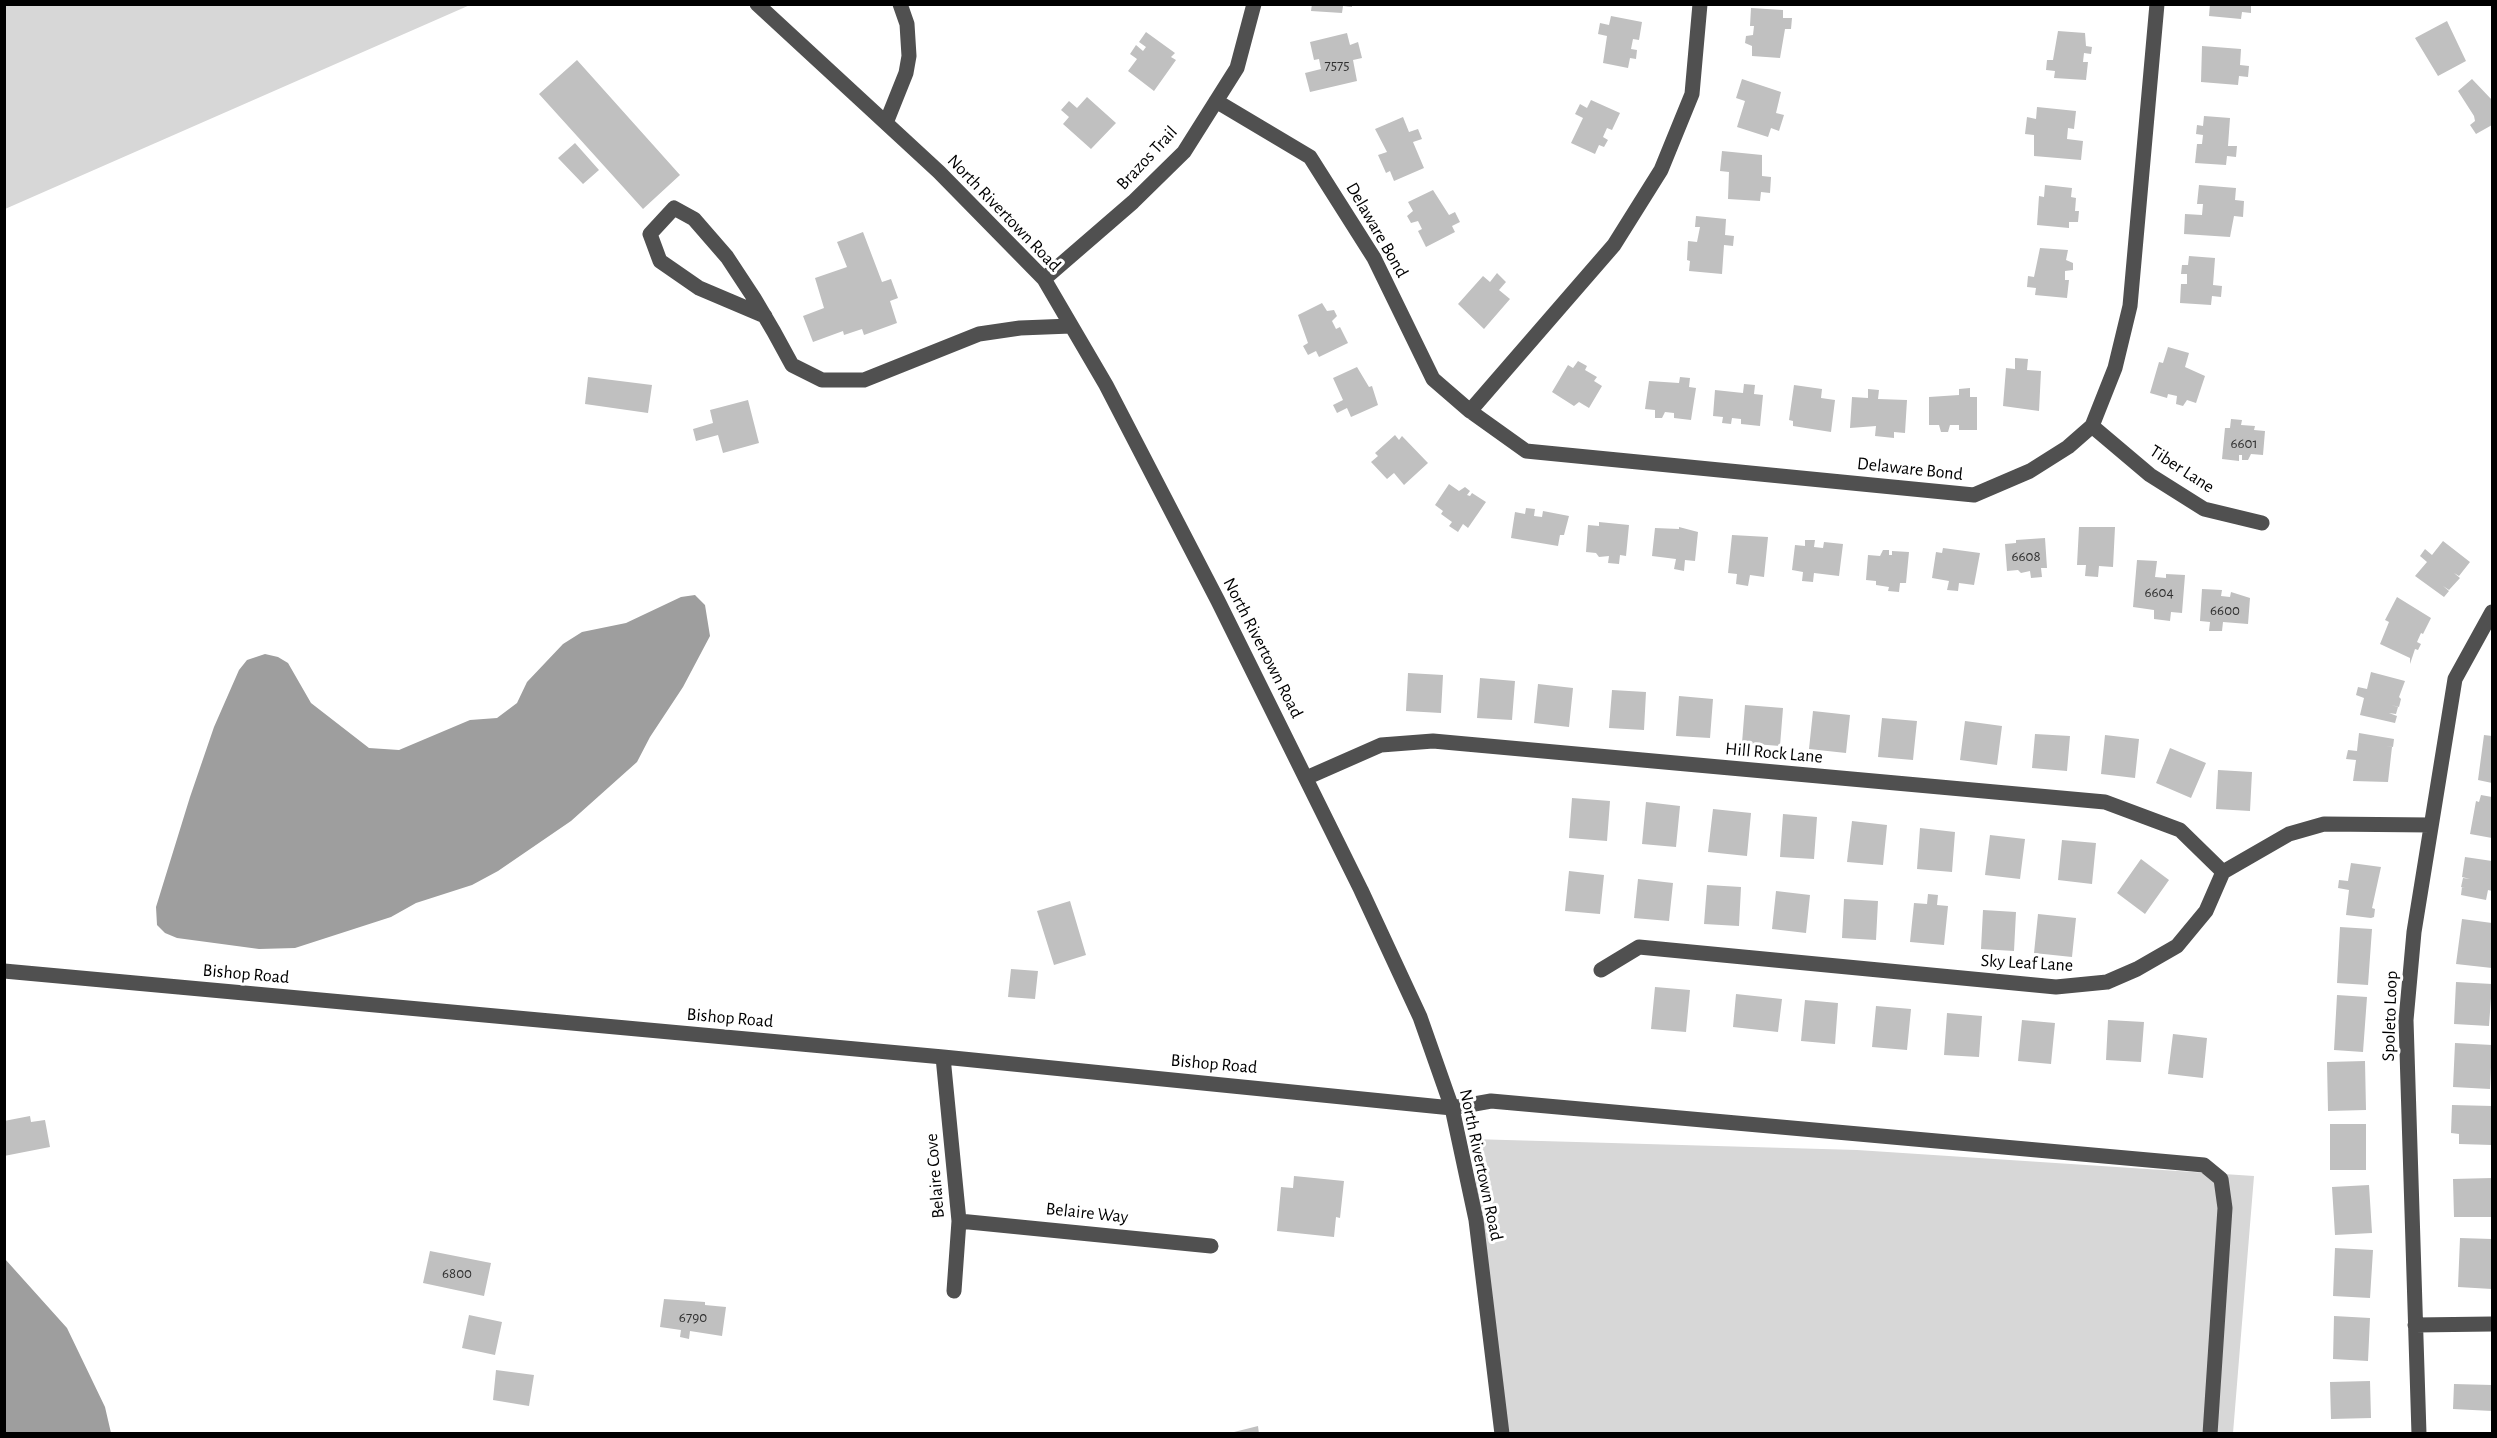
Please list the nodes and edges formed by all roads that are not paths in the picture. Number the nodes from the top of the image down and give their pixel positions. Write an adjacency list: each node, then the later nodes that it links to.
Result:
1 (757, 4): 7 (street, North Rivertown Road)
2 (900, 4): 7 (street)
3 (1254, 4): 6 (street, Brazos Trail)
4 (1700, 4): 11 (street)
5 (2157, 4): 12 (street, Delaware Bond)
6 (1216, 101): 8 (street, Brazos Trail); 11 (street, Delaware Bond)
7 (886, 123): 8 (street, North Rivertown Road)
8 (1044, 279): 10 (street, North Rivertown Road)
9 (765, 316): 9 (street); 10 (street)
10 (1071, 326): 15 (street, North Rivertown Road)
11 (1470, 411): 12 (street, Delaware Bond)
12 (2092, 426): 13 (street, Tiber Lane)
13 (2262, 523)
14 (2493, 612): 16 (street, Spoleto Loop)
15 (1306, 778): 17 (street, Hill Rock Lane); 21 (street, North Rivertown Road)
16 (2431, 825): 17 (street); 26 (street, Spoleto Loop)
17 (2223, 872): 18 (street, Sky Leaf Lane)
18 (1601, 970)
19 (4, 971): 20 (street, Bishop Road)
20 (943, 1058): 21 (street, Bishop Road); 22 (street, Belaire Cove)
21 (1452, 1108): 27 (street, North Rivertown Road); 28 (street, Bishop Road)
22 (959, 1221): 23 (street, Belaire Way); 24 (street, Belaire Cove)
23 (1211, 1246)
24 (954, 1291)
25 (2493, 1324): 26 (street)
26 (2415, 1325): 29 (street, Spoleto Loop)
27 (1502, 1434)
28 (2210, 1434)
29 (2419, 1434)

